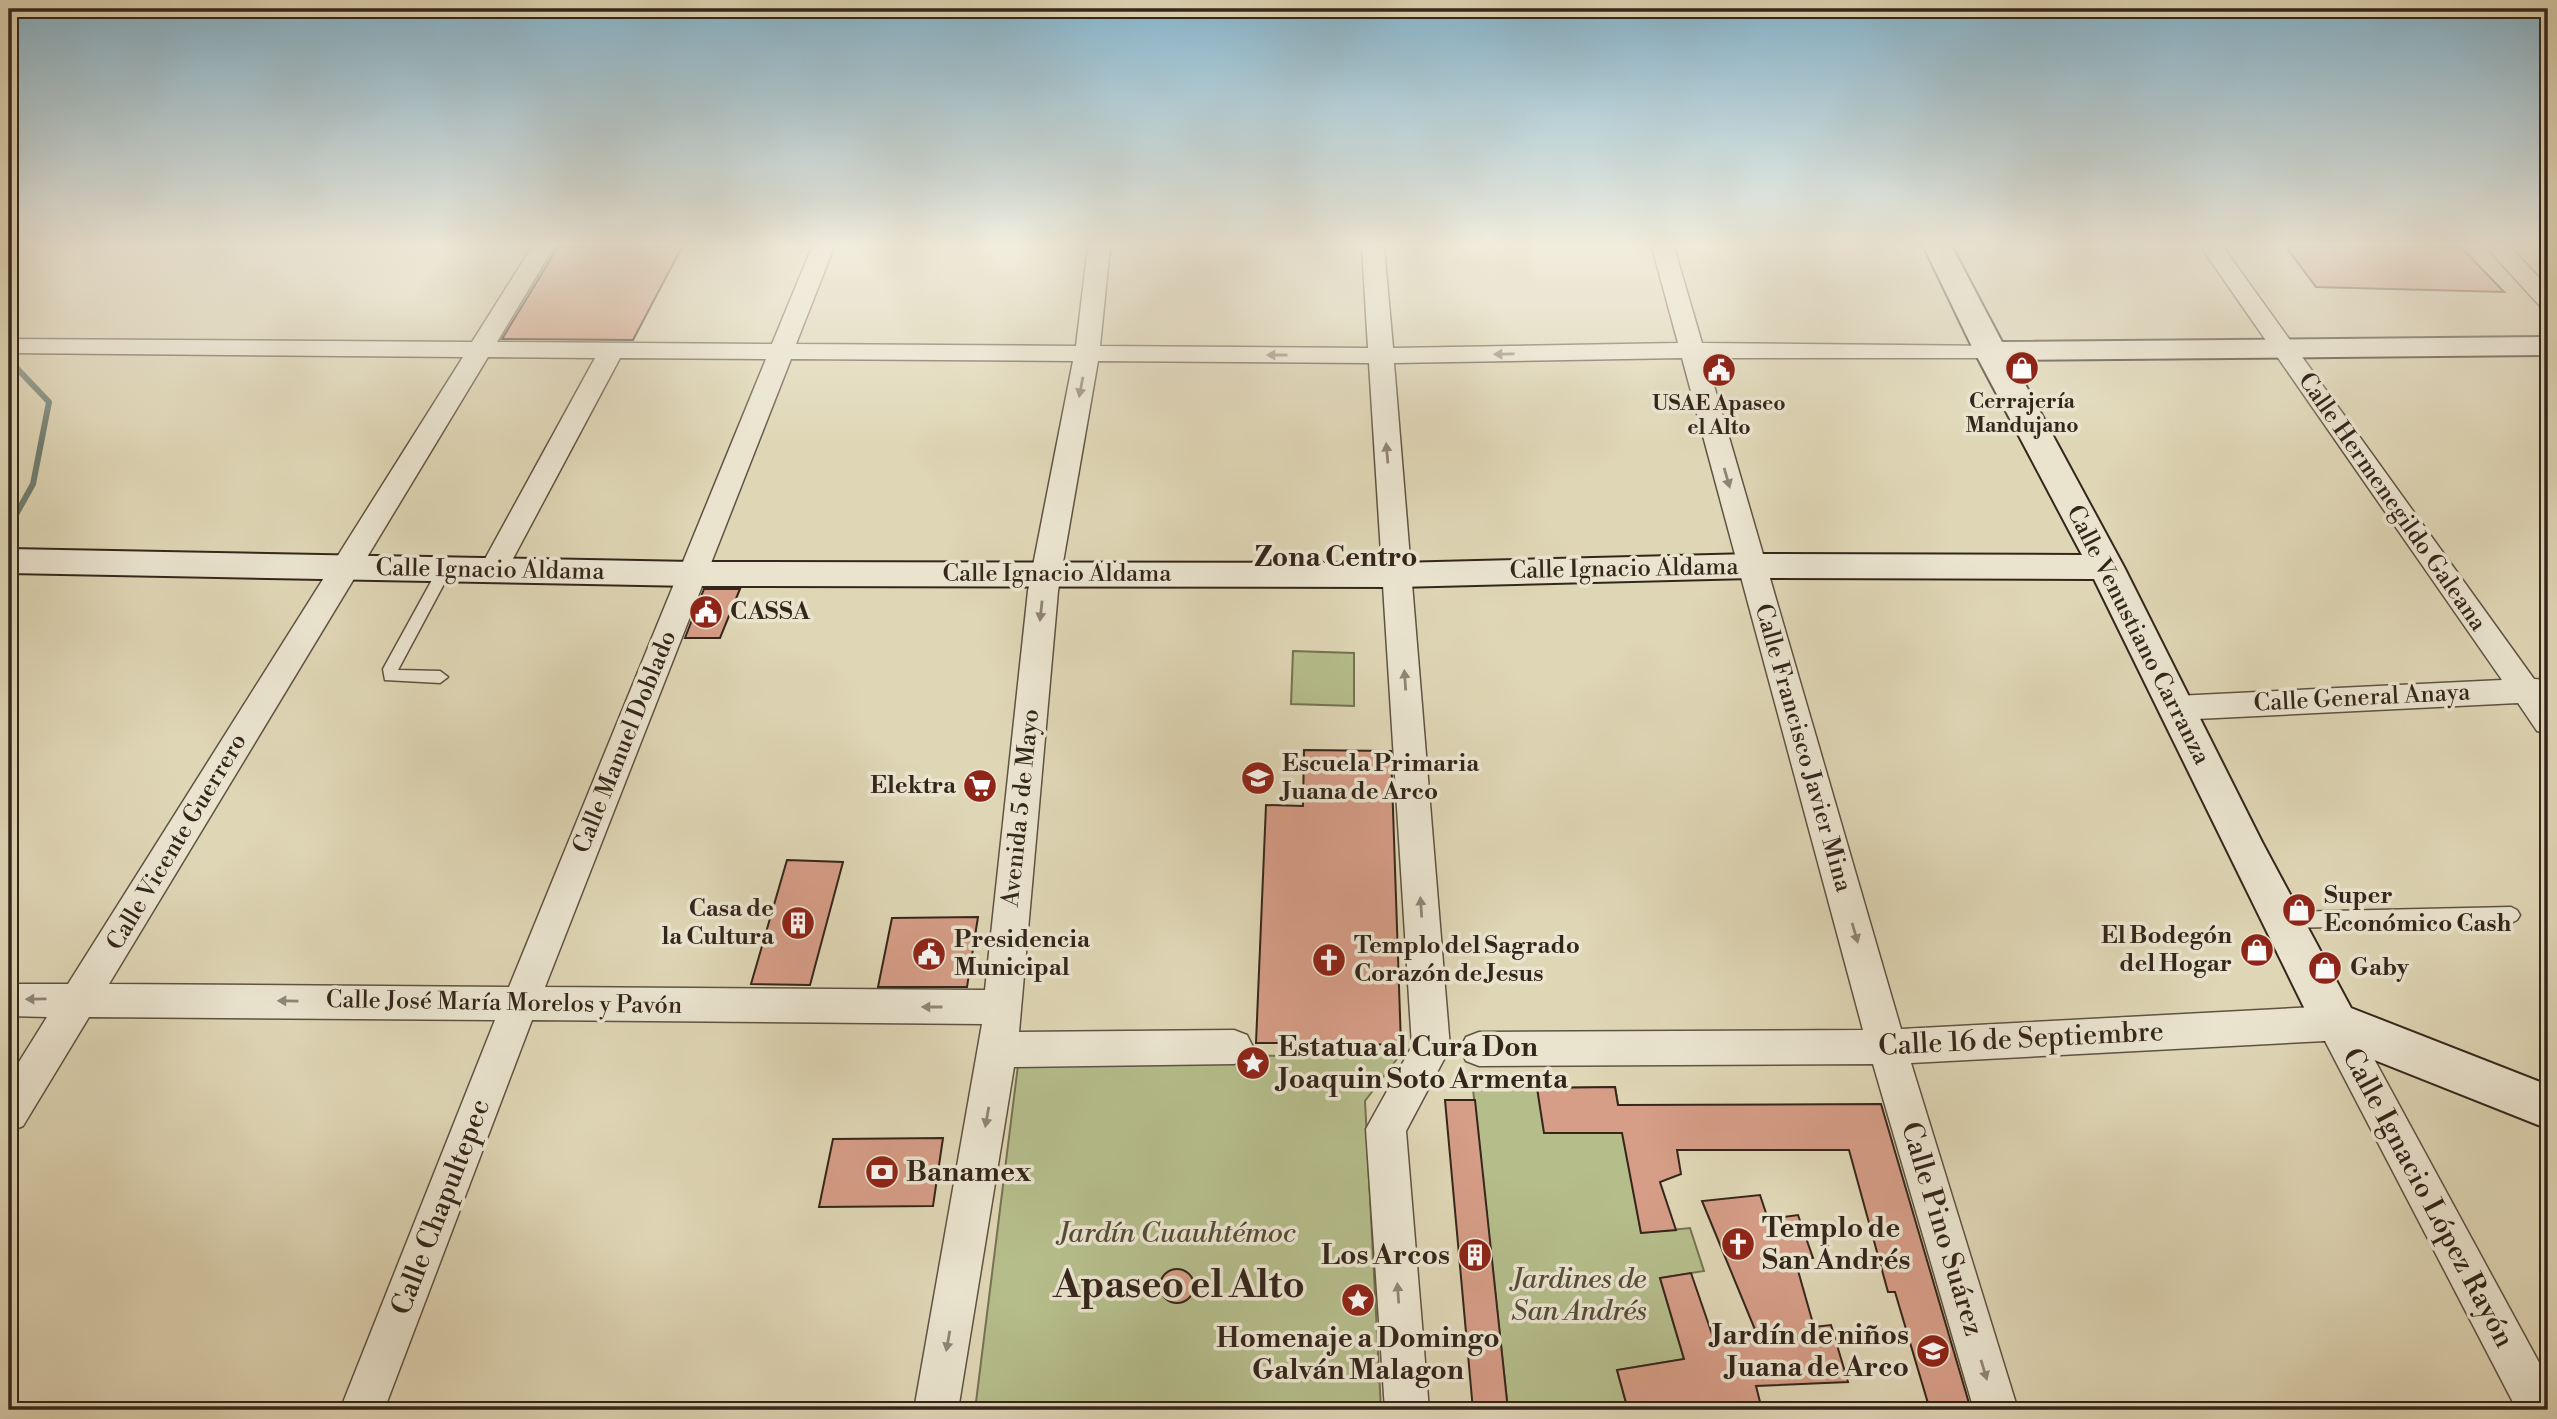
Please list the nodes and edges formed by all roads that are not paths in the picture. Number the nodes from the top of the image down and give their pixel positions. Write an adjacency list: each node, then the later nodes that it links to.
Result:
1 (502, 313): 11 (street, Calle Vicente Guerrero)
2 (796, 313): 13 (street, Calle Manuel Doblado)
3 (1092, 313): 16 (street, Avenida 5 de Mayo)
4 (1377, 313): 17 (street)
5 (1681, 313): 14 (street, Calle Francisco Javier Mina)
6 (1970, 313): 15 (street, Calle Venustiano Carranza)
7 (2259, 313): 9 (street, Calle Hermenegildo Galeana)
8 (9, 346): 11 (street)
9 (2282, 346): 10 (street); 15 (street); 28 (street, Calle Hermenegildo Galeana)
10 (2548, 346)
11 (479, 351): 12 (street); 22 (street, Calle Vicente Guerrero)
12 (611, 351): 13 (street); 21 (street)
13 (781, 351): 16 (street); 24 (street, Calle Manuel Doblado)
14 (1691, 351): 15 (street); 17 (street, one-way to 17); 19 (street, Calle Francisco Javier Mina, one-way to 19)
15 (1989, 351): 20 (street, Calle Venustiano Carranza)
16 (1087, 354): 17 (street, one-way to 16); 25 (street, Avenida 5 de Mayo, one-way to 25)
17 (1379, 356): 26 (street, one-way to 17)
18 (13, 561): 22 (street, Calle Ignacio Aldama)
19 (1751, 566): 20 (street, Calle Ignacio Aldama); 26 (street, Calle Ignacio Aldama); 39 (street, Calle Francisco Javier Mina, one-way to 39)
20 (2106, 567): 29 (street, Calle Venustiano Carranza)
21 (494, 568): 23 (street, Calle Ignacio Aldama); 24 (street, Calle Ignacio Aldama)
22 (342, 569): 23 (street, Calle Ignacio Aldama); 33 (street, Calle Vicente Guerrero)
23 (446, 569): 27 (lane)
24 (693, 574): 25 (street, Calle Ignacio Aldama); 35 (street, Calle Manuel Doblado)
25 (1046, 575): 26 (street, Calle Ignacio Aldama); 36 (street, Avenida 5 de Mayo, one-way to 36)
26 (1397, 575): 40 (street, one-way to 26)
27 (440, 677)
28 (2536, 690): 29 (street, Calle General Anaya); 30 (street, Calle Hermenegildo Galeana)
29 (2176, 708): 32 (street, Calle Venustiano Carranza)
30 (2548, 722)
31 (2511, 915): 32 (lane)
32 (2279, 920): 37 (street, Calle Venustiano Carranza)
33 (81, 999): 34 (street, Calle José María Morelos y Pavón, one-way to 34); 35 (street, Calle José María Morelos y Pavón, one-way to 33); 43 (street, Calle Vicente Guerrero)
34 (9, 1000)
35 (520, 1004): 36 (street, Calle José María Morelos y Pavón, one-way to 35); 44 (street, Calle Chapultepec)
36 (1000, 1007): 41 (street, Avenida 5 de Mayo)
37 (2335, 1023): 39 (street, Calle 16 de Septiembre); 42 (street, Calle 16 de Septiembre); 48 (street, Calle Ignacio López Rayón)
38 (1234, 1047): 41 (street)
39 (1887, 1047): 40 (street, Calle 16 de Septiembre); 47 (street, Calle Pino Suárez, one-way to 47)
40 (1455, 1049): 46 (street, one-way to 40)
41 (999, 1050): 45 (street, Avenida 5 de Mayo, one-way to 45)
42 (2548, 1107)
43 (9, 1113)
44 (362, 1410)
45 (936, 1410)
46 (1407, 1410)
47 (1996, 1410)
48 (2541, 1410)

